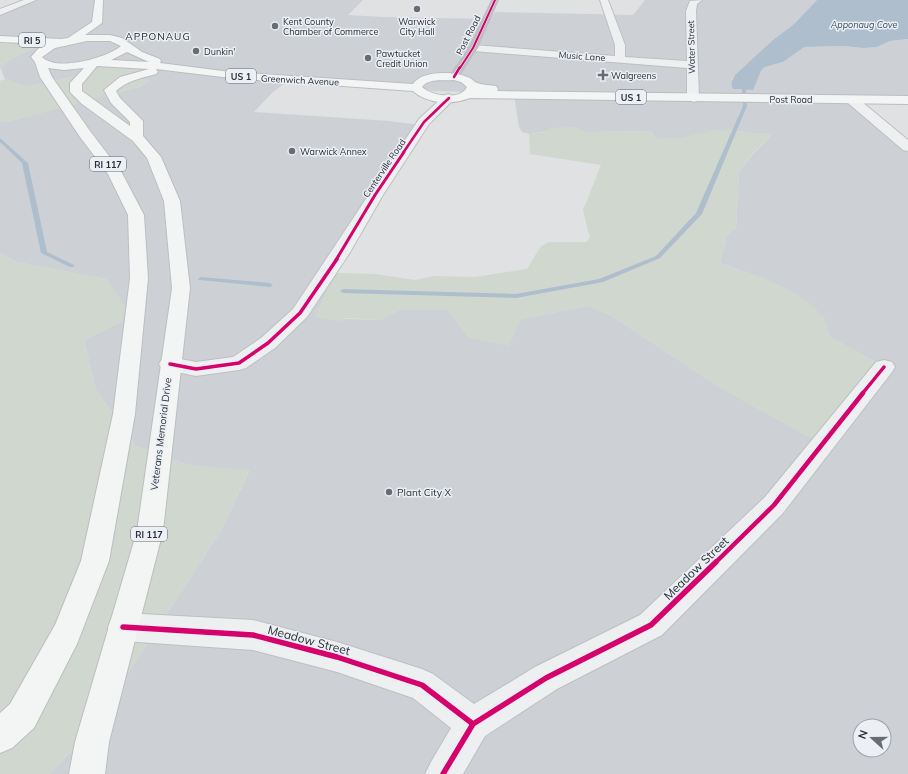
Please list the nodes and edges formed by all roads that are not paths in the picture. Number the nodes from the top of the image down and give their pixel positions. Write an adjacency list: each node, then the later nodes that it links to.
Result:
1 (32, 0): 6 (street)
2 (99, 0): 9 (main road)
3 (495, 0): 11 (main road, Post Road)
4 (604, 0): 13 (street)
5 (698, 0): 15 (street, Water Street)
6 (0, 12)
7 (0, 39): 9 (main road, RI 5)
8 (120, 39): 9 (main road); 14 (main road, RI 117); 16 (main road, Greenwich Avenue / US 1)
9 (66, 41): 12 (main road)
10 (0, 44): 12 (main road, RI 5)
11 (473, 48): 13 (street, Music Lane); 18 (main road, Post Road)
12 (30, 55): 14 (main road, US 1); 33 (main road, RI 117)
13 (620, 59): 15 (street, Music Lane)
14 (95, 63): 16 (main road, Greenwich Avenue / US 1); 27 (main road, Veterans Memorial Drive / RI 117)
15 (692, 65): 23 (street, Water Street)
16 (172, 68): 17 (main road, Greenwich Avenue / US 1)
17 (189, 70): 19 (main road, Greenwich Avenue / US 1); 27 (main road)
18 (454, 77): 19 (main road, US 1); 20 (main road, US 1)
19 (418, 85): 21 (main road, US 1)
20 (470, 90): 22 (main road, US 1); 23 (main road, Post Road / US 1)
21 (428, 96): 22 (main road, US 1); 26 (street, Centerville Road)
22 (449, 98): 26 (street, Centerville Road)
23 (693, 98): 24 (main road, Post Road / US 1)
24 (852, 100): 25 (main road, Post Road / US 1); 28 (street)
25 (908, 100)
26 (424, 122): 29 (street, Centerville Road)
27 (138, 138): 29 (main road, Veterans Memorial Drive / RI 117)
28 (908, 147)
29 (170, 364): 31 (main road, Veterans Memorial Drive / RI 117)
30 (884, 367): 32 (street, Meadow Street)
31 (123, 627): 32 (street, Meadow Street); 34 (main road, Veterans Memorial Drive / RI 117)
32 (473, 724): 35 (street, Meadow Street)
33 (0, 736)
34 (87, 774)
35 (443, 774)

